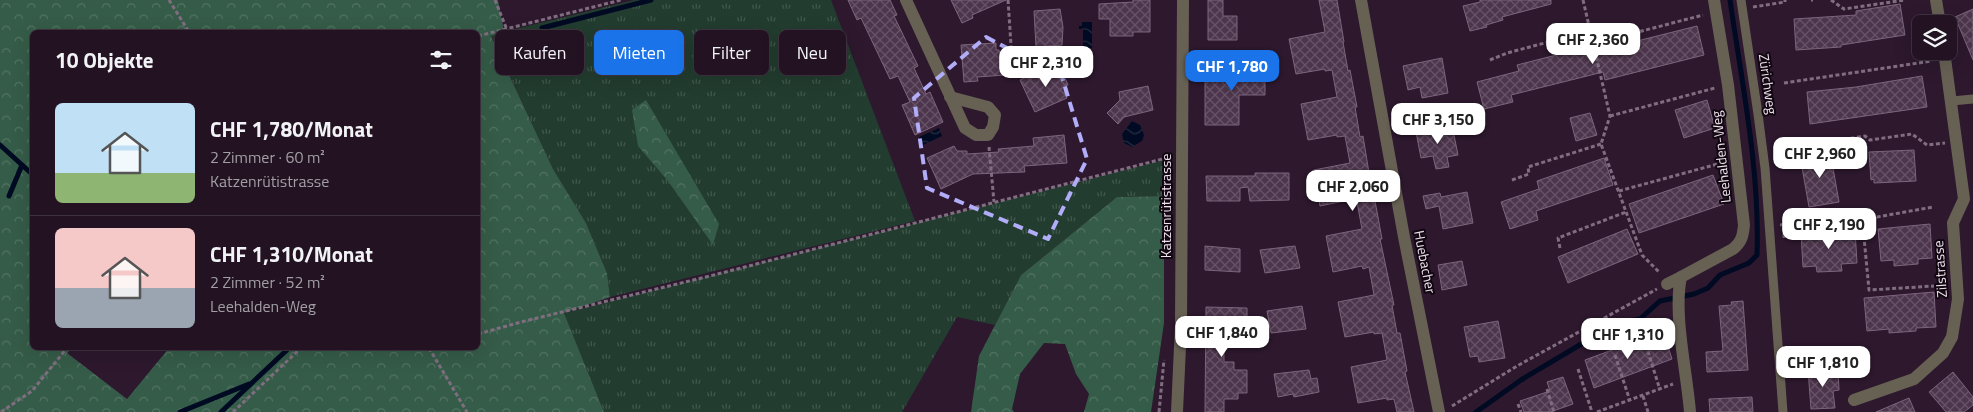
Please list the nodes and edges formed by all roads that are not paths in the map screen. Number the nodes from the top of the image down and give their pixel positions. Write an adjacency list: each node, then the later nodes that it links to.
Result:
1 (906, 0): 9 (street)
2 (1183, 0): 14 (street, Katzenrütistrasse)
3 (1361, 0): 13 (street, Huebacher)
4 (1936, 0): 7 (street)
5 (1742, 4): 16 (lane, Zürichweg)
6 (1714, 6): 15 (street, Leehalden-Weg)
7 (1938, 15)
8 (1941, 60): 11 (street, Zilstrasse)
9 (950, 97): 9 (street)
10 (1973, 99): 11 (lane)
11 (1952, 101): 12 (street, Zilstrasse)
12 (1854, 400)
13 (1445, 410)
14 (1177, 412)
15 (1690, 412)
16 (1783, 412)

